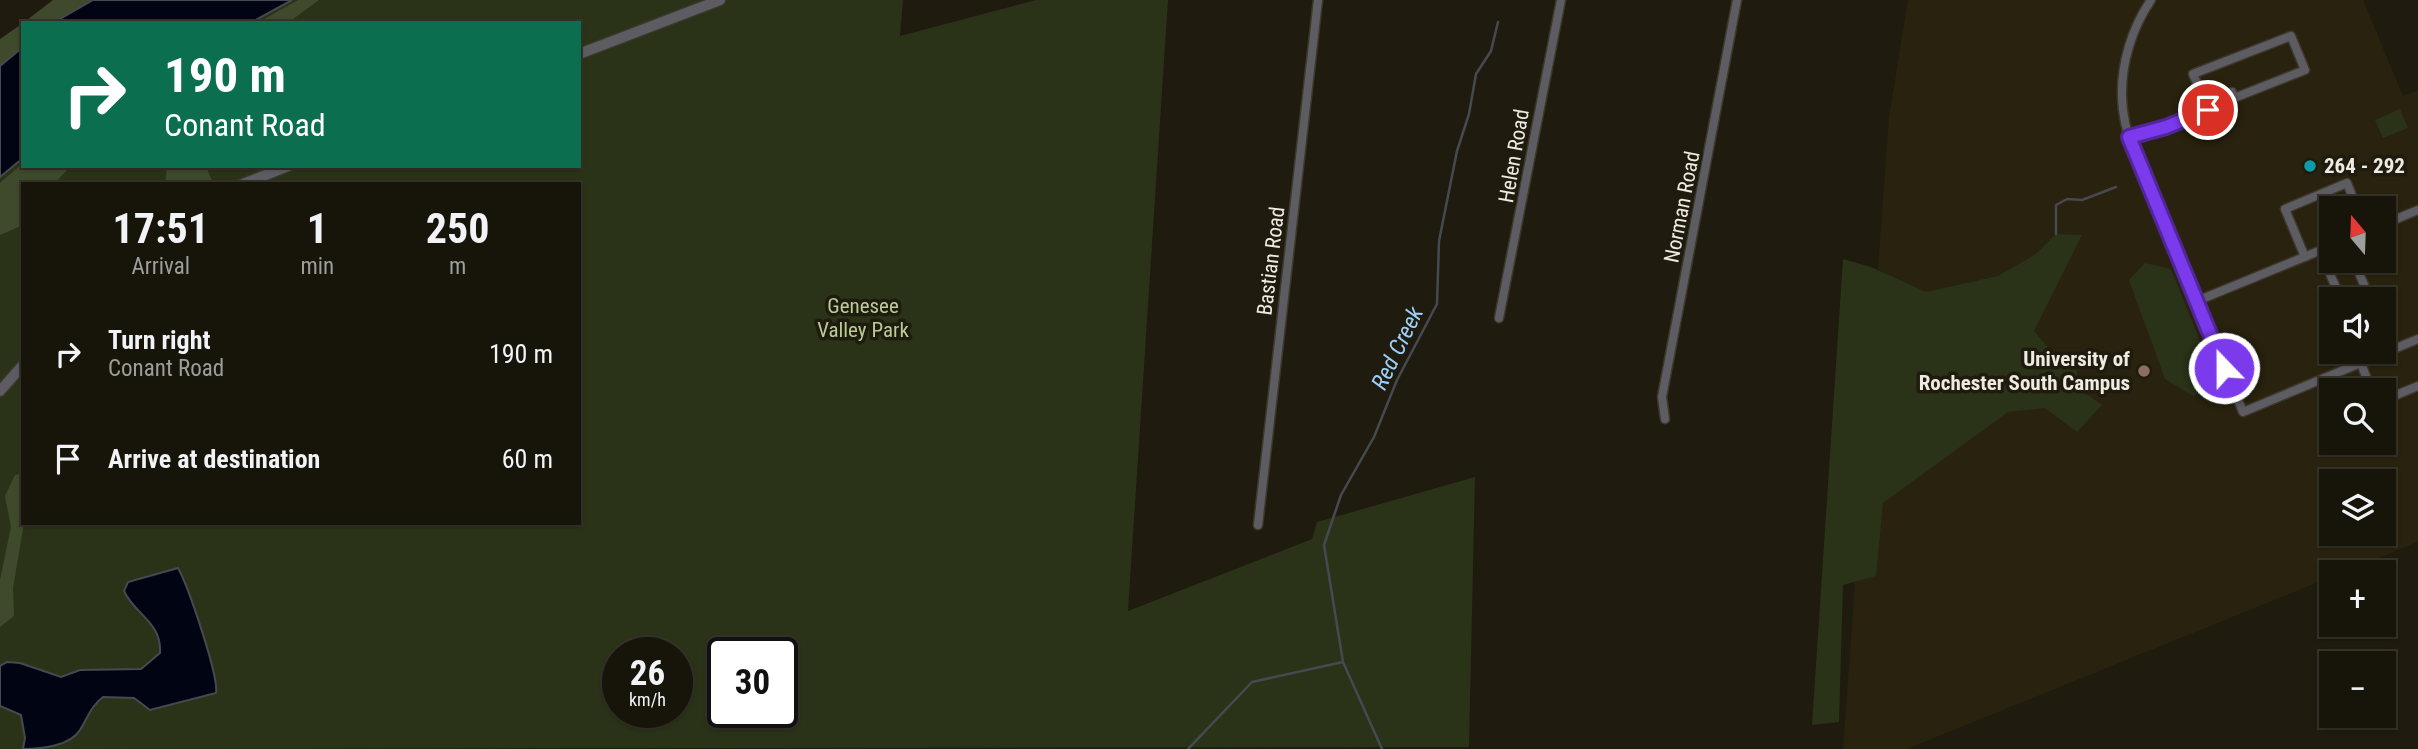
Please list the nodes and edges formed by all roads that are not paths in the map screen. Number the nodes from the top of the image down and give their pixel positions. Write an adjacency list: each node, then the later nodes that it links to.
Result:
1 (720, 0): 6 (street)
2 (1318, 0): 26 (street, Bastian Road)
3 (1561, 0): 17 (street, Helen Road)
4 (1737, 0): 25 (street, Norman Road)
5 (2151, 0): 8 (street)
6 (581, 53)
7 (2205, 102): 7 (street); 8 (street)
8 (2129, 137): 16 (street)
9 (283, 168): 10 (street)
10 (248, 182)
11 (2352, 196): 15 (street)
12 (2418, 210): 13 (street)
13 (2396, 219)
14 (2319, 251): 15 (street)
15 (2305, 257): 16 (street)
16 (2197, 301): 20 (street)
17 (1499, 318)
18 (2418, 339): 19 (street)
19 (2396, 347)
20 (2359, 364)
21 (21, 367): 23 (street)
22 (2418, 386): 24 (street)
23 (0, 391)
24 (2396, 395)
25 (1665, 419)
26 (1258, 525)

